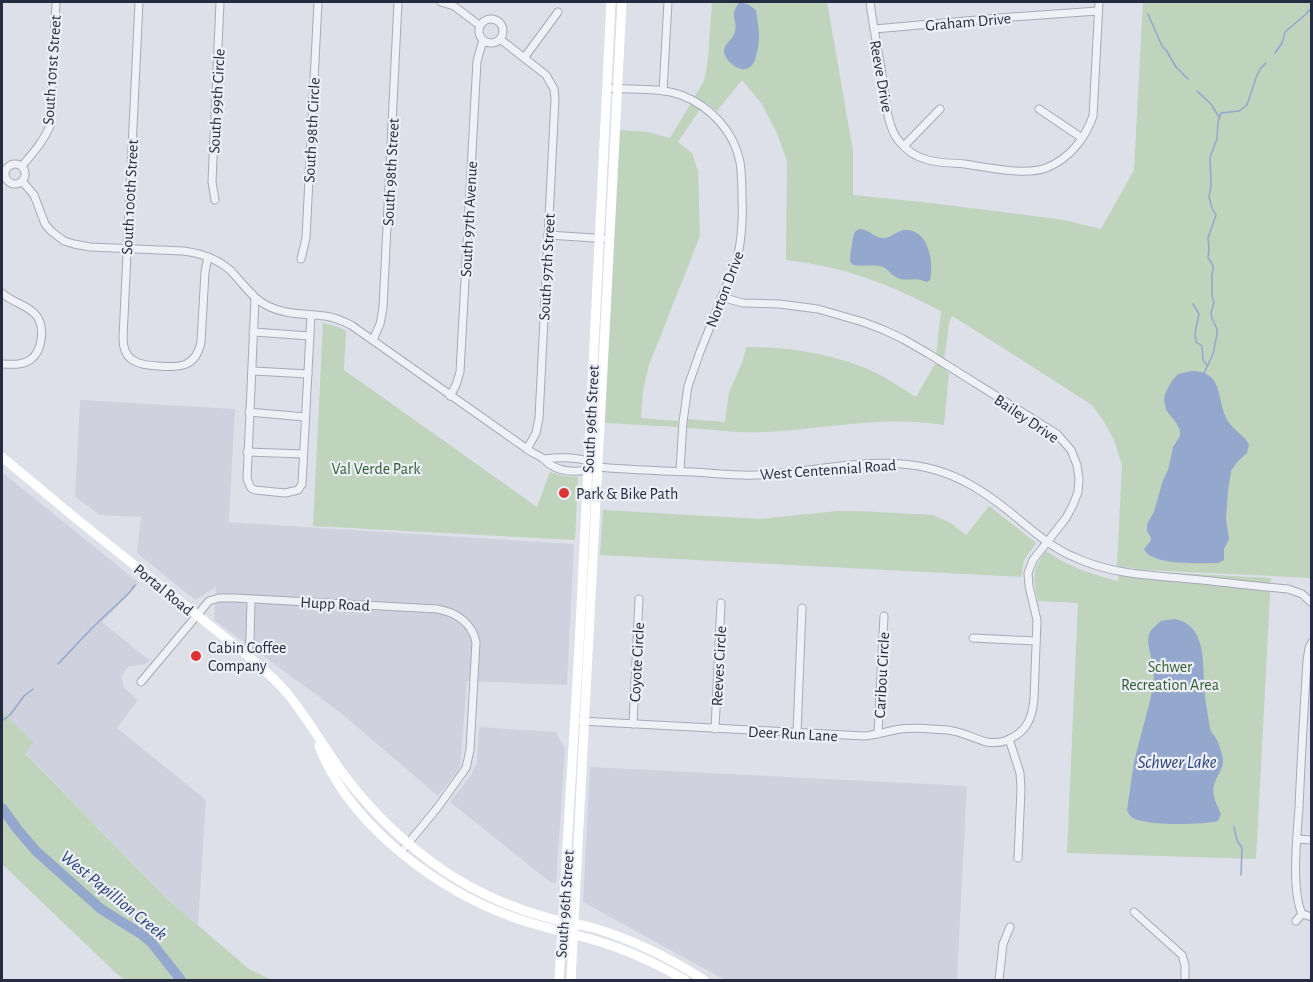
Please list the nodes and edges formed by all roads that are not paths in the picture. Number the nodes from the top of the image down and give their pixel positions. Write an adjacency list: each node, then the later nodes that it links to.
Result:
1 (56, 2): 27 (street, South 101st Street)
2 (140, 2): 35 (street, South 100th Street)
3 (220, 2): 31 (street, South 99th Circle)
4 (318, 2): 37 (street, South 98th Circle)
5 (398, 2): 44 (street, South 98th Street)
6 (441, 2): 14 (street)
7 (611, 2): 19 (main road, South 96th Street)
8 (622, 2): 20 (main road, South 96th Street)
9 (668, 2): 21 (street)
10 (870, 2): 15 (street, Reeve Drive)
11 (1099, 2): 12 (street)
12 (1098, 11): 15 (street, Graham Drive); 24 (street)
13 (558, 12): 18 (street)
14 (479, 25): 16 (street); 17 (street)
15 (874, 29): 25 (street, Reeve Drive)
16 (500, 39): 17 (street); 18 (street)
17 (483, 40): 48 (street, South 97th Avenue)
18 (524, 58): 32 (street, South 97th Street)
19 (608, 88): 20 (street, Norton Drive); 33 (main road, South 96th Street)
20 (618, 89): 21 (street, Norton Drive); 34 (main road, South 96th Street)
21 (663, 91): 39 (street, Norton Drive)
22 (940, 109): 25 (street)
23 (1039, 109): 24 (street)
24 (1082, 138): 25 (street)
25 (904, 146)
26 (4, 165): 27 (street); 28 (street)
27 (22, 166): 29 (street)
28 (8, 181): 29 (street); 30 (street)
29 (22, 181): 35 (street, West Centennial Road)
30 (2, 188)
31 (214, 200)
32 (548, 235): 33 (street); 51 (street, South 97th Street)
33 (596, 238): 34 (street); 56 (main road, South 96th Street)
34 (610, 239): 57 (main road, South 96th Street)
35 (127, 248): 36 (street, West Centennial Road); 36 (street, South 100th Street)
36 (208, 257): 40 (street, West Centennial Road)
37 (301, 259)
38 (2, 293): 45 (street)
39 (721, 297): 59 (street, Norton Drive); 60 (street, Bailey Drive)
40 (255, 298): 41 (street, West Centennial Road); 42 (street)
41 (311, 315): 43 (street); 44 (street, West Centennial Road)
42 (254, 333): 43 (street); 46 (street)
43 (310, 336): 47 (street)
44 (373, 340): 48 (street, West Centennial Road)
45 (2, 364)
46 (252, 371): 47 (street); 49 (street)
47 (308, 374): 50 (street)
48 (450, 396): 51 (street, West Centennial Road)
49 (249, 412): 50 (street); 52 (street)
50 (305, 417): 53 (street)
51 (527, 449): 55 (street, West Centennial Road)
52 (248, 452): 53 (street); 53 (street)
53 (303, 454)
54 (2, 457): 66 (main road, Portal Road)
55 (544, 459): 56 (street); 58 (street, West Centennial Road)
56 (588, 460): 57 (street); 58 (main road, South 96th Street)
57 (598, 467): 58 (street, West Centennial Road); 59 (street, West Centennial Road); 73 (main road, South 96th Street)
58 (588, 471): 73 (main road, South 96th Street)
59 (680, 471): 60 (street, West Centennial Road)
60 (1046, 542): 64 (street, West Centennial Road); 69 (street, Bailey Drive)
61 (251, 598): 66 (street, Hupp Road); 71 (street); 83 (street, Hupp Road)
62 (639, 599): 75 (street, Coyote Circle)
63 (721, 603): 76 (street, Reeves Circle)
64 (1311, 603)
65 (802, 608): 78 (street)
66 (197, 615): 71 (main road, Portal Road); 72 (street)
67 (885, 616): 79 (street, Caribou Circle)
68 (973, 638): 69 (street)
69 (1036, 641): 80 (street, Bailey Drive)
70 (1311, 642): 74 (street)
71 (247, 655): 77 (main road, Portal Road)
72 (141, 682)
73 (580, 721): 75 (street, Deer Run Lane); 89 (main road, South 96th Street); 91 (main road, South 96th Street)
74 (1307, 721): 81 (street)
75 (633, 724): 76 (street, Deer Run Lane)
76 (715, 729): 78 (street, Deer Run Lane)
77 (314, 733): 83 (main road, Portal Road); 84 (main road, Portal Road)
78 (796, 733): 79 (street, Deer Run Lane)
79 (879, 734): 80 (street, Deer Run Lane)
80 (1009, 739): 85 (street)
81 (1297, 839): 82 (street); 87 (street)
82 (1311, 840)
83 (408, 844): 84 (street); 89 (main road, Portal Road)
84 (401, 852): 93 (main road, Portal Road)
85 (1018, 858)
86 (1134, 912): 100 (street)
87 (1302, 914): 88 (street); 90 (street)
88 (1311, 917)
89 (563, 921): 91 (main road, Portal Road); 93 (main road, South 96th Street)
90 (1296, 921)
91 (574, 923): 94 (main road, South 96th Street); 98 (main road, Portal Road)
92 (1010, 927): 99 (street)
93 (562, 932): 94 (main road, Portal Road); 95 (main road, South 96th Street)
94 (573, 935): 96 (main road, South 96th Street); 97 (main road, Portal Road)
95 (559, 981)
96 (571, 981)
97 (685, 981)
98 (704, 981)
99 (999, 981)
100 (1185, 981)

